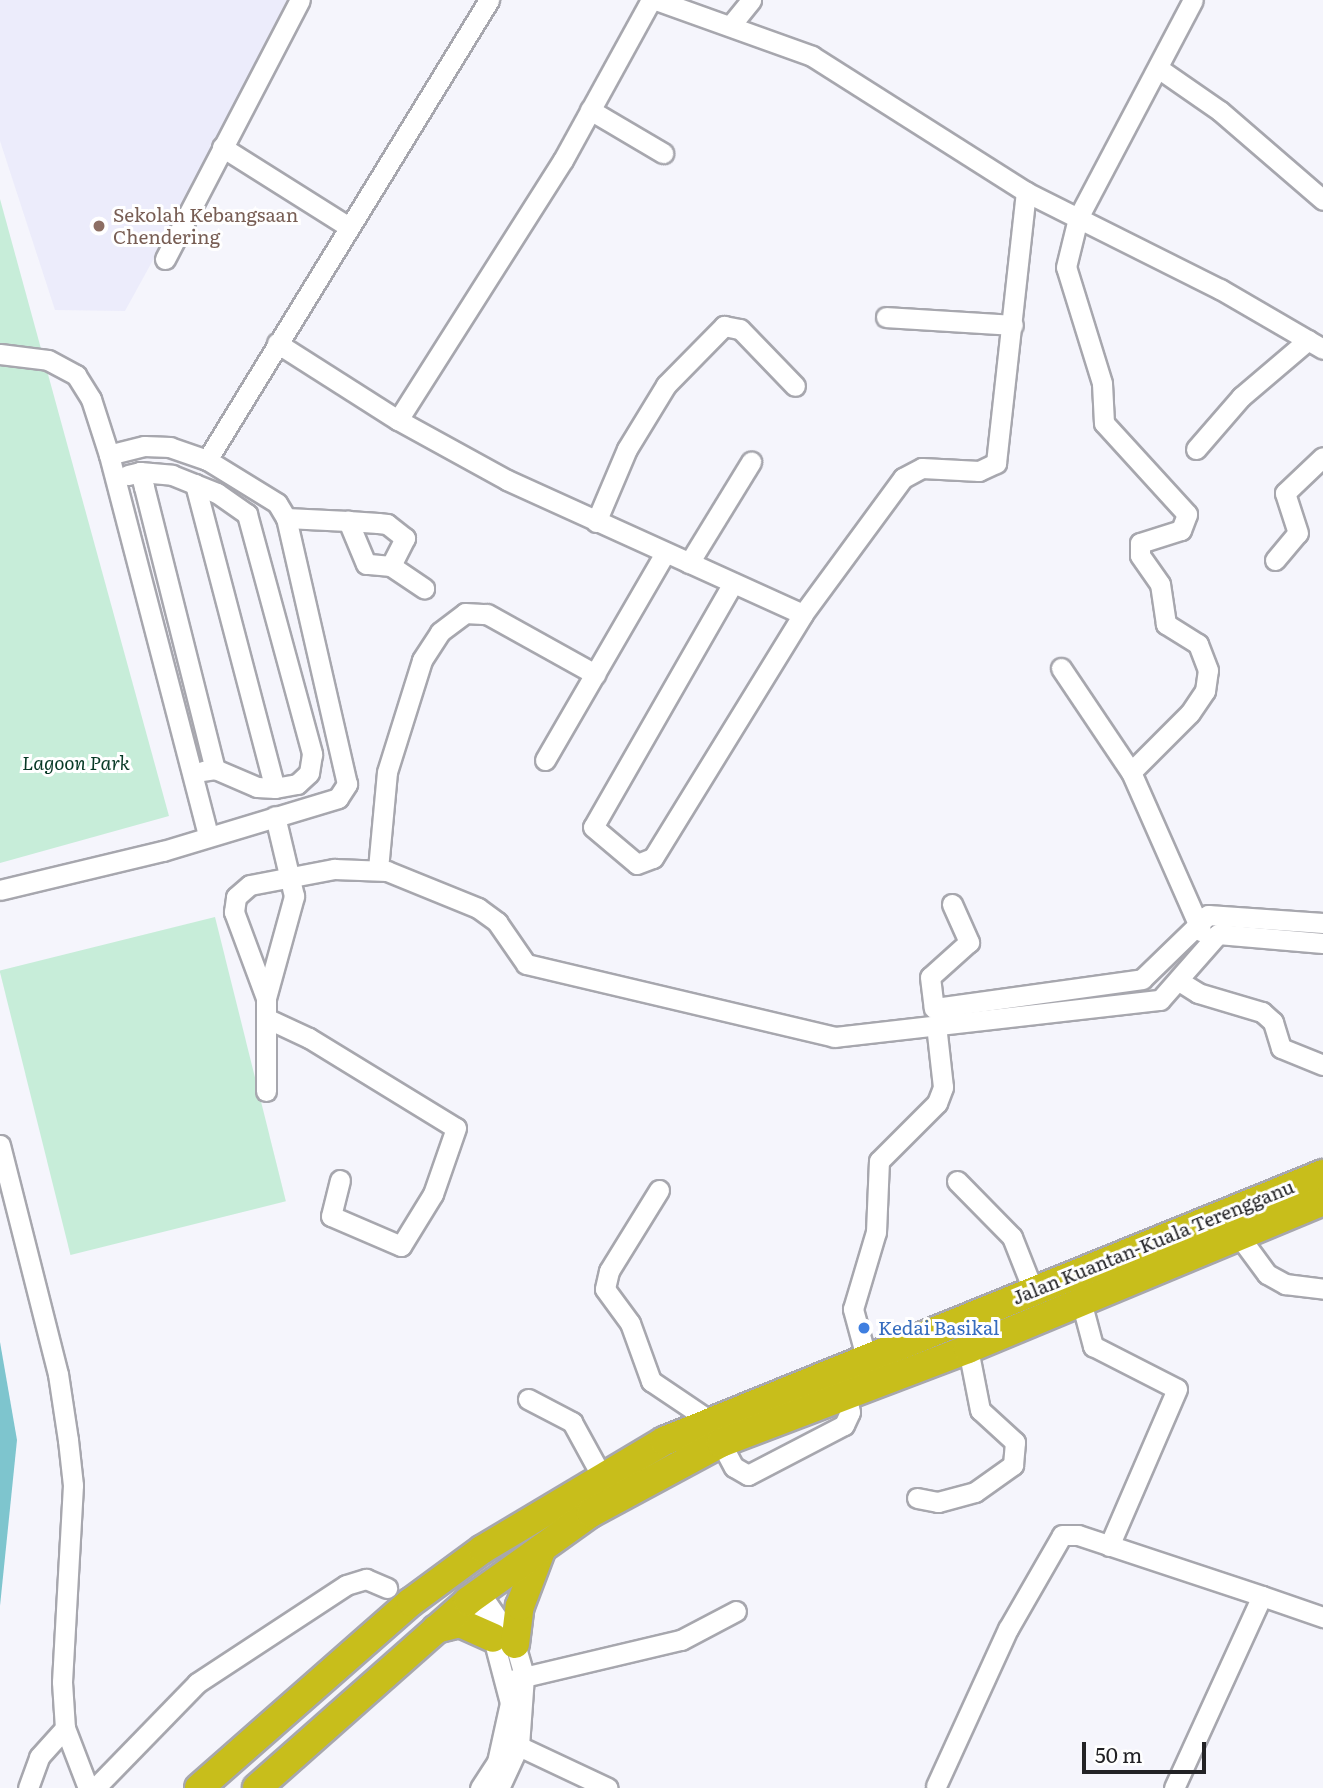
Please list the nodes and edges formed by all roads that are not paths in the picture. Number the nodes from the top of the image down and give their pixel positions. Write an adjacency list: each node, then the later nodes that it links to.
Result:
1 (300, 0): 9 (street)
2 (489, 0): 14 (street)
3 (751, 0): 6 (street)
4 (1193, 0): 7 (street)
5 (663, 1): 6 (street); 8 (street)
6 (731, 25): 11 (street)
7 (1158, 68): 12 (street); 13 (street)
8 (590, 110): 10 (street); 22 (street)
9 (222, 147): 14 (street); 15 (street)
10 (663, 153)
11 (1026, 192): 13 (street); 17 (street)
12 (1323, 200)
13 (1078, 218): 19 (street); 45 (street)
14 (349, 227): 18 (street)
15 (165, 259)
16 (886, 317): 17 (street)
17 (1013, 325): 40 (street)
18 (277, 343): 22 (street); 26 (street)
19 (1316, 344): 23 (street)
20 (0, 354): 24 (street)
21 (794, 386): 33 (street)
22 (398, 421): 33 (street)
23 (1196, 449)
24 (109, 455): 26 (street); 29 (street)
25 (1323, 457): 35 (street)
26 (207, 460): 31 (street)
27 (751, 462): 36 (street)
28 (140, 472): 29 (street); 30 (street); 44 (street)
29 (117, 479): 46 (street)
30 (195, 484): 47 (street); 47 (street)
31 (286, 518): 32 (street); 48 (street)
32 (348, 521): 37 (street); 37 (street)
33 (596, 522): 34 (street)
34 (665, 552): 36 (street); 42 (street)
35 (1275, 560)
36 (689, 564): 38 (street)
37 (391, 566): 39 (street)
38 (733, 583): 40 (street); 40 (street)
39 (424, 589)
40 (803, 614)
41 (1061, 668): 45 (street)
42 (595, 674): 43 (street); 50 (street)
43 (545, 760)
44 (215, 769): 46 (street); 47 (street)
45 (1130, 772): 55 (street)
46 (192, 774): 49 (street)
47 (275, 788)
48 (277, 822): 49 (street); 51 (street)
49 (208, 836): 52 (street)
50 (378, 869): 51 (street); 61 (street)
51 (294, 878): 59 (street); 59 (street)
52 (0, 890)
53 (952, 904): 55 (street)
54 (1323, 923): 55 (street)
55 (1194, 924): 56 (street)
56 (1209, 942): 57 (street); 58 (street)
57 (1323, 943)
58 (1179, 981): 61 (street); 62 (street)
59 (266, 998): 60 (street)
60 (266, 1018): 63 (street); 66 (street)
61 (936, 1025): 76 (street)
62 (1323, 1065)
63 (266, 1091)
64 (0, 1145): 94 (street)
65 (1323, 1174): 71 (highway, Jalan Kuantan-Kuala Terengganu)
66 (340, 1180)
67 (957, 1181): 73 (street)
68 (659, 1190): 79 (street)
69 (1323, 1201): 70 (highway, Jalan Kuantan-Kuala Terengganu)
70 (1239, 1236): 72 (street); 74 (highway, Jalan Kuantan-Kuala Terengganu)
71 (1093, 1266): 73 (highway, Jalan Kuantan-Kuala Terengganu); 74 (highway)
72 (1323, 1289)
73 (1033, 1290): 76 (highway, Jalan Kuantan-Kuala Terengganu)
74 (1092, 1297): 75 (highway, Jalan Kuantan-Kuala Terengganu); 82 (street)
75 (968, 1349): 77 (highway, Jalan Kuantan-Kuala Terengganu); 81 (street)
76 (866, 1357): 79 (highway, Jalan Kuantan-Kuala Terengganu)
77 (846, 1392): 79 (highway, Jalan Kuantan-Kuala Terengganu); 79 (street)
78 (528, 1399): 80 (street)
79 (715, 1432): 80 (highway, Jalan Kuantan-Kuala Terengganu); 83 (highway, Jalan Kuantan-Kuala Terengganu)
80 (601, 1475): 84 (highway, Jalan Kuantan-Kuala Terengganu)
81 (917, 1498)
82 (1109, 1546): 88 (street); 96 (street)
83 (542, 1548): 86 (highway, Jalan Kuantan-Kuala Terengganu); 92 (highway)
84 (483, 1549): 86 (highway); 87 (highway, Jalan Kuantan-Kuala Terengganu)
85 (387, 1588): 99 (street)
86 (472, 1594): 87 (highway); 91 (highway, Jalan Kuantan-Kuala Terengganu); 92 (street)
87 (421, 1595): 100 (highway, Jalan Kuantan-Kuala Terengganu)
88 (1262, 1596): 90 (street); 105 (street)
89 (736, 1611): 93 (street)
90 (1323, 1617)
91 (436, 1629): 92 (highway); 101 (highway, Jalan Kuantan-Kuala Terengganu)
92 (504, 1641): 93 (street)
93 (516, 1678): 95 (street)
94 (65, 1728): 97 (street); 98 (street)
95 (512, 1742): 102 (street); 103 (street); 104 (street)
96 (936, 1786)
97 (28, 1788)
98 (88, 1788)
99 (95, 1788)
100 (199, 1788)
101 (257, 1788)
102 (480, 1788)
103 (499, 1788)
104 (608, 1788)
105 (1174, 1788)

